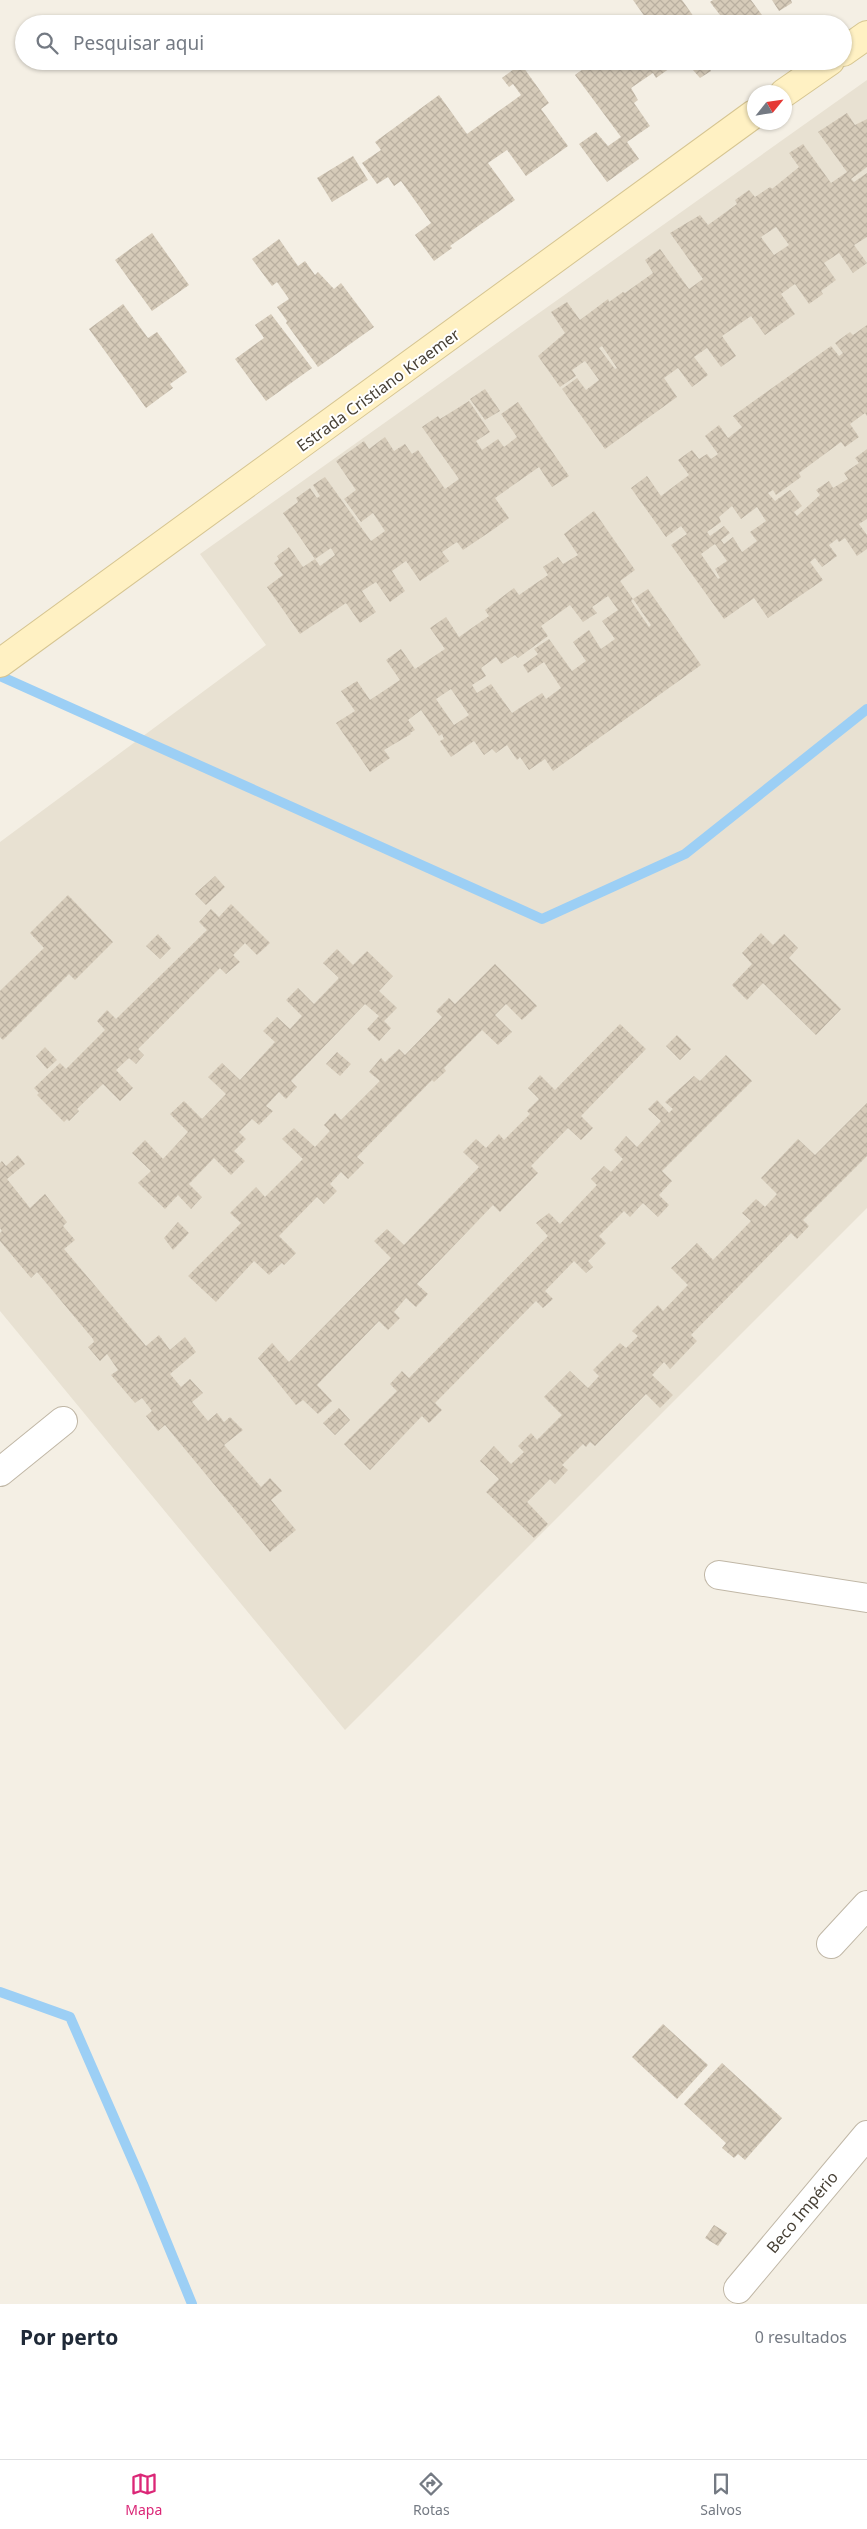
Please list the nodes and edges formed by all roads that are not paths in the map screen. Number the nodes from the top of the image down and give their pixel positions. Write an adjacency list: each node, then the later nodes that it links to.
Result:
1 (867, 35): 2 (main road)
2 (852, 46)
3 (817, 70): 4 (main road)
4 (792, 87)
5 (747, 119): 6 (main road, Estrada Cristiano Kraemer)
6 (10, 656)
7 (63, 1421): 8 (street)
8 (0, 1472)
9 (719, 1576): 10 (street)
10 (867, 1598)
11 (867, 1905): 12 (street)
12 (831, 1944)
13 (867, 2135): 14 (street, Beco Império)
14 (738, 2288)

